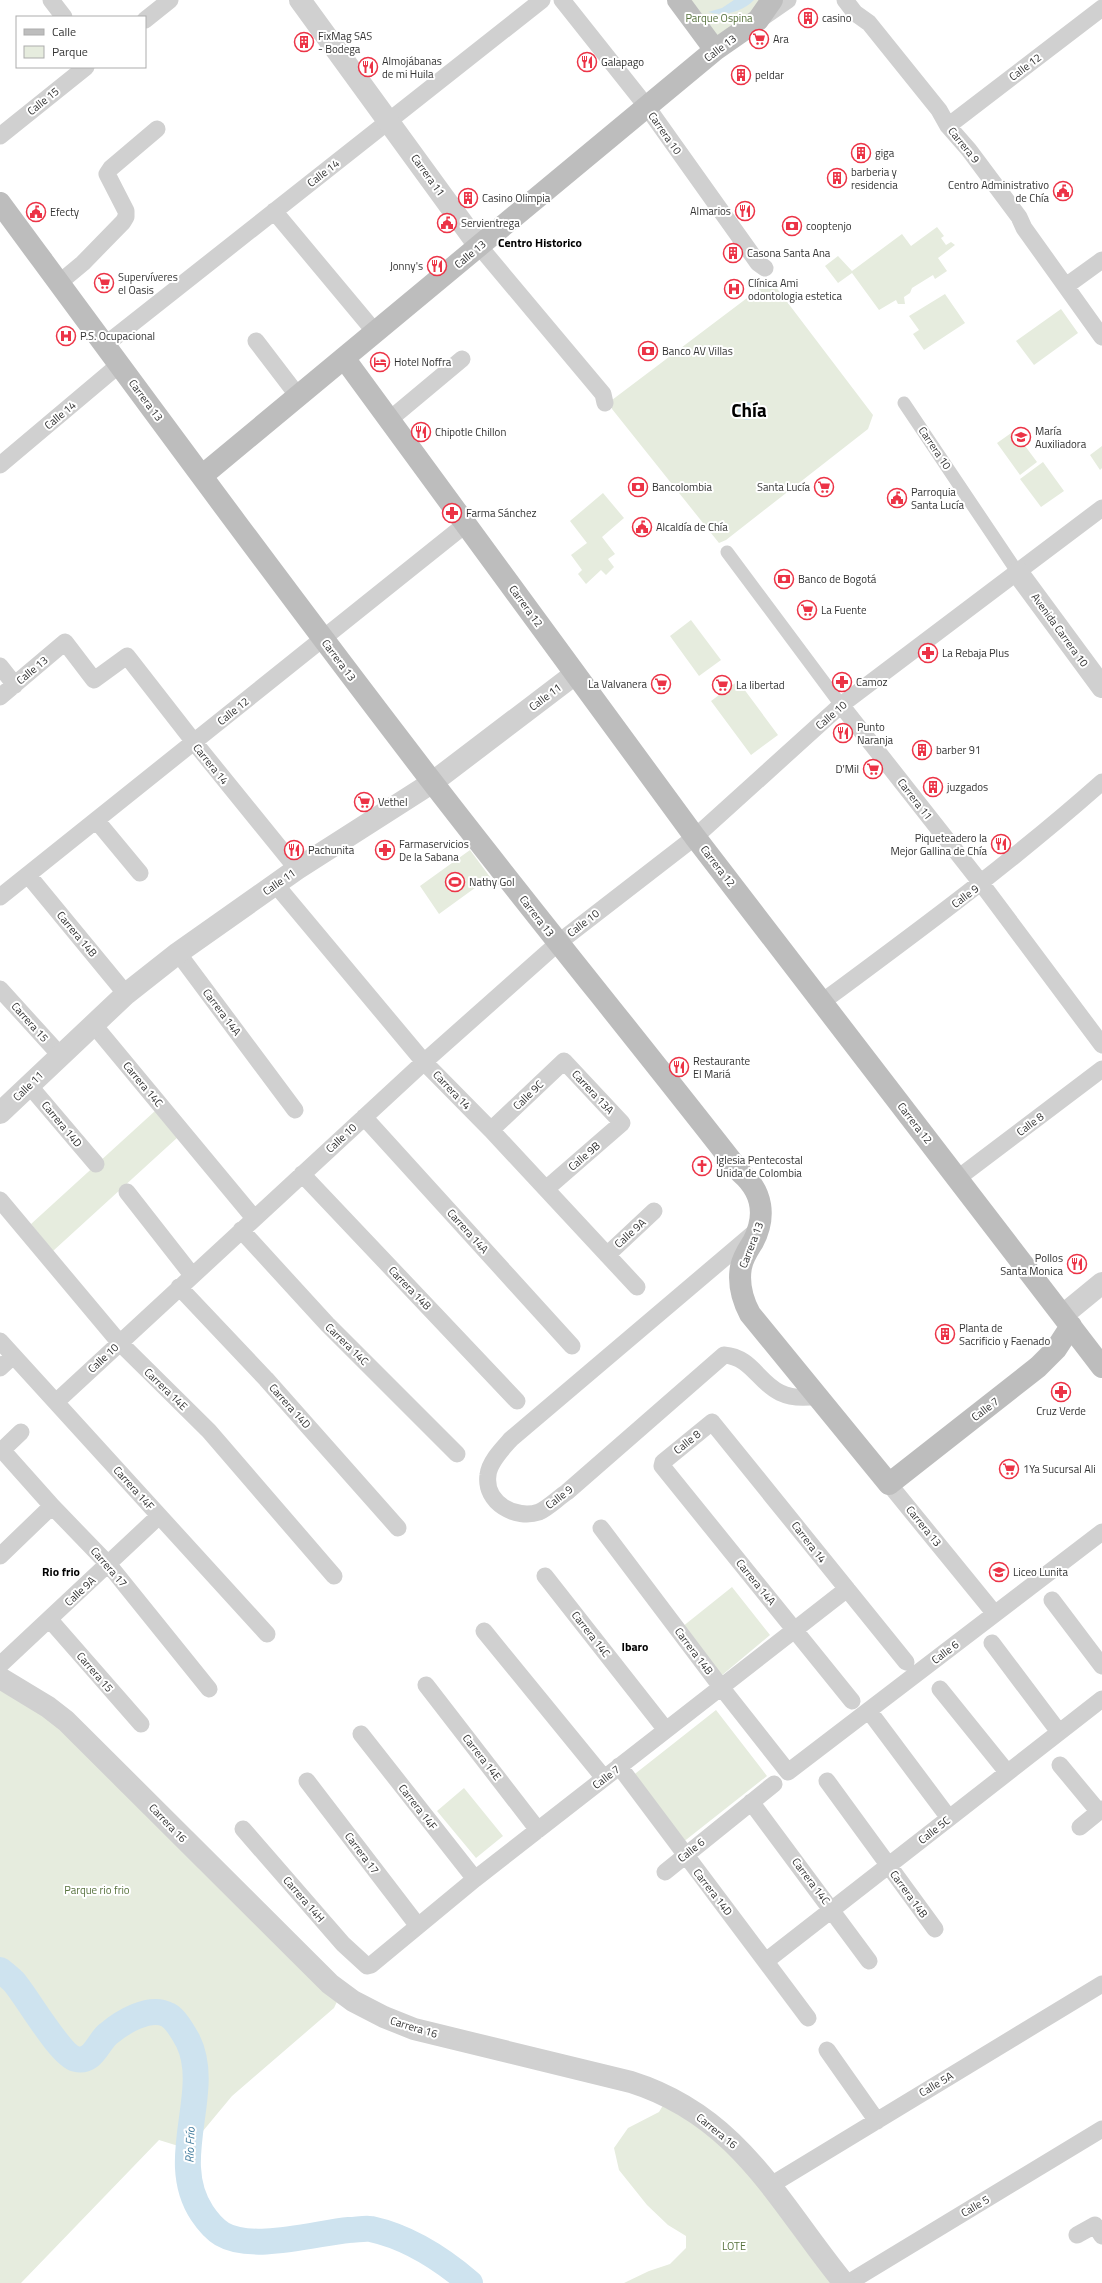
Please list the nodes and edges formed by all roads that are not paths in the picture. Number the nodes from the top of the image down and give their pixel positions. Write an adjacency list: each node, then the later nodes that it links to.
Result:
1 (51, 0): 11 (street)
2 (170, 0): 12 (street)
3 (300, 0): 17 (street, Carrera 11)
4 (542, 0): 17 (street, Calle 14)
5 (562, 0): 16 (street, Carrera 10)
6 (678, 0): 14 (main road)
7 (772, 0): 13 (main road, Calle 13)
8 (788, 0): 13 (street, Calle 13)
9 (845, 0): 18 (street, Carrera 9)
10 (1102, 8): 18 (street, Calle 12)
11 (63, 16)
12 (146, 19)
13 (758, 20): 14 (main road, Calle 13)
14 (715, 50): 16 (main road, Calle 13)
15 (85, 68): 20 (street, Calle 15)
16 (647, 107): 23 (main road, Calle 13); 25 (street, Carrera 10)
17 (389, 121): 22 (street, Calle 14); 23 (street, Carrera 11)
18 (948, 126): 27 (street, Carrera 9)
19 (157, 129): 26 (street)
20 (0, 136)
21 (0, 203): 26 (main road, Carrera 13)
22 (274, 211): 28 (street); 31 (street, Calle 14)
23 (479, 246): 28 (main road, Calle 13); 36 (street, Carrera 11)
24 (1102, 260): 27 (street)
25 (765, 268)
26 (59, 283): 31 (main road, Carrera 13)
27 (1066, 286): 29 (street, Carrera 9)
28 (375, 332): 32 (main road, Calle 13)
29 (1102, 337)
30 (256, 342): 35 (street)
31 (105, 345): 34 (main road, Carrera 13)
32 (344, 358): 35 (main road, Calle 13); 38 (main road, Carrera 12)
33 (462, 359): 38 (street)
34 (120, 364): 39 (street, Calle 14); 40 (main road, Carrera 13)
35 (298, 396): 40 (main road, Calle 13)
36 (605, 402)
37 (904, 403): 44 (street, Carrera 10)
38 (389, 420): 42 (main road, Carrera 12)
39 (0, 465)
40 (203, 475): 45 (main road, Carrera 13)
41 (1102, 508): 44 (street, Calle 10)
42 (466, 524): 45 (street, Calle 12); 48 (main road, Carrera 12)
43 (727, 552): 52 (street, Carrera 11)
44 (1018, 573): 50 (street, Avenida Carrera 10); 52 (street, Calle 10)
45 (323, 638): 53 (street, Calle 12); 54 (main road, Carrera 13)
46 (127, 656): 49 (street, Calle 13); 53 (street, Carrera 14)
47 (0, 666): 49 (street)
48 (575, 674): 54 (street, Calle 11); 57 (main road, Carrera 12)
49 (15, 684): 51 (street, Calle 13)
50 (1102, 687)
51 (0, 697)
52 (841, 705): 57 (street, Calle 10); 61 (street, Carrera 11)
53 (194, 742): 56 (street, Calle 12); 58 (street, Carrera 14)
54 (433, 782): 58 (street, Calle 11); 64 (main road, Carrera 13)
55 (1102, 782): 61 (street, Calle 9)
56 (96, 820): 59 (street); 60 (street, Calle 12)
57 (695, 837): 64 (street, Calle 10); 68 (main road, Carrera 12)
58 (297, 869): 62 (street, Calle 11)
59 (140, 872)
60 (28, 875): 63 (street, Calle 12); 67 (street, Carrera 14B)
61 (982, 883): 68 (street, Calle 9); 70 (street, Carrera 11)
62 (276, 885): 65 (street, Calle 11); 73 (street, Carrera 14)
63 (0, 897)
64 (558, 943): 73 (street, Calle 10); 89 (main road, Carrera 13)
65 (178, 953): 67 (street, Calle 11); 76 (street, Carrera 14A)
66 (0, 989): 71 (street, Carrera 15)
67 (126, 994): 69 (street, Calle 11)
68 (822, 1002): 83 (main road, Carrera 12)
69 (92, 1024): 71 (street, Calle 11); 88 (street, Carrera 14C)
70 (1102, 1045)
71 (60, 1055): 75 (street, Calle 11)
72 (564, 1061): 79 (street, Carrera 13A); 80 (street, Calle 9C)
73 (424, 1062): 78 (street, Calle 10); 80 (street, Carrera 14)
74 (1102, 1069): 83 (street, Calle 8)
75 (28, 1084): 77 (street, Calle 11); 81 (street, Carrera 14D)
76 (295, 1110)
77 (0, 1113)
78 (364, 1117): 82 (street, Calle 10); 99 (street, Carrera 14A)
79 (622, 1123): 84 (street, Calle 9B)
80 (491, 1130): 84 (street, Carrera 14)
81 (96, 1164)
82 (302, 1174): 88 (street, Calle 10); 104 (street, Carrera 14B)
83 (958, 1178): 96 (main road, Carrera 12)
84 (546, 1189): 91 (street, Carrera 14)
85 (127, 1192): 92 (street)
86 (0, 1200): 98 (street, Carrera 14E)
87 (654, 1211): 91 (street, Calle 9A)
88 (254, 1218): 90 (street, Calle 10)
89 (760, 1228): 103 (main road, Carrera 13); 103 (street, Calle 9)
90 (241, 1230): 92 (street, Calle 10); 109 (street, Carrera 14C)
91 (606, 1254): 95 (street, Carrera 14)
92 (192, 1275): 94 (street, Calle 10)
93 (1102, 1284): 96 (street, Calle 7)
94 (179, 1287): 98 (street, Calle 10); 114 (street, Carrera 14D)
95 (637, 1287)
96 (1067, 1320): 101 (main road, Carrera 12); 111 (main road, Calle 7)
97 (0, 1341): 100 (street, Carrera 14F)
98 (119, 1342): 105 (street, Calle 10); 119 (street, Carrera 14E)
99 (572, 1346)
100 (13, 1356): 102 (street); 105 (street, Carrera 14F)
101 (1102, 1367)
102 (0, 1368)
103 (818, 1396): 111 (main road, Carrera 13)
104 (517, 1401)
105 (56, 1402): 113 (street, Carrera 14F)
106 (712, 1422): 110 (street, Calle 8); 121 (street, Carrera 14)
107 (21, 1432): 108 (street)
108 (1, 1451): 112 (street, Carrera 17)
109 (457, 1454)
110 (662, 1464): 125 (street, Carrera 14A)
111 (889, 1484): 123 (street, Carrera 13)
112 (52, 1506): 117 (street); 118 (street, Carrera 17)
113 (159, 1516): 118 (street, Calle 9A); 127 (street, Carrera 14F)
114 (398, 1528)
115 (601, 1528): 134 (street, Carrera 14B)
116 (1101, 1536): 123 (street, Calle 6)
117 (0, 1556)
118 (109, 1565): 124 (street, Calle 9A); 135 (street, Carrera 17)
119 (334, 1576)
120 (545, 1576): 141 (street, Carrera 14C)
121 (847, 1589): 125 (street, Calle 7); 129 (street, Carrera 14)
122 (1052, 1600): 131 (street)
123 (995, 1614): 139 (street, Calle 6)
124 (50, 1620): 130 (street, Calle 9A); 140 (street, Carrera 15)
125 (795, 1630): 134 (street, Calle 7); 138 (street, Carrera 14A)
126 (484, 1631): 148 (street)
127 (267, 1634)
128 (992, 1643): 142 (street)
129 (906, 1662)
130 (0, 1665)
131 (1102, 1666)
132 (0, 1678): 173 (street, Carrera 16)
133 (426, 1684): 157 (street, Carrera 14E)
134 (721, 1687): 141 (street, Calle 7); 146 (street, Carrera 14B)
135 (209, 1689)
136 (940, 1689): 147 (street)
137 (1102, 1699): 142 (street, Calle 5C)
138 (852, 1701)
139 (868, 1711): 146 (street, Calle 6); 154 (street)
140 (141, 1724)
141 (666, 1730): 145 (street, Calle 7)
142 (1059, 1732): 147 (street, Calle 5C)
143 (361, 1734): 161 (street, Carrera 14F)
144 (1060, 1765): 153 (street)
145 (619, 1766): 148 (street, Calle 7); 158 (street, Carrera 14D)
146 (788, 1772)
147 (1007, 1772): 154 (street, Calle 5C)
148 (604, 1778): 157 (street, Calle 7)
149 (307, 1781): 163 (street, Carrera 17)
150 (827, 1781): 159 (street, Carrera 14B)
151 (774, 1784): 152 (street, Calle 6)
152 (751, 1802): 158 (street, Calle 6); 162 (street, Carrera 14C)
153 (1100, 1810): 155 (street)
154 (949, 1818): 159 (street, Calle 5C)
155 (1080, 1827)
156 (243, 1829): 167 (street, Carrera 14H)
157 (538, 1830): 161 (street, Calle 7)
158 (685, 1855): 160 (street, Calle 6); 165 (street, Carrera 14D)
159 (888, 1865): 162 (street, Calle 5C); 164 (street, Carrera 14B)
160 (665, 1872)
161 (475, 1879): 163 (street, Calle 7)
162 (832, 1909): 165 (street, Calle 5C); 166 (street, Carrera 14C)
163 (418, 1926): 167 (street, Calle 7)
164 (935, 1929)
165 (766, 1960): 169 (street, Carrera 14D)
166 (869, 1961)
167 (366, 1966)
168 (1102, 1984): 171 (street, Calle 5A)
169 (808, 2018)
170 (827, 2050): 171 (street)
171 (877, 2120): 173 (street, Calle 5A)
172 (1102, 2129): 177 (street, Calle 5)
173 (771, 2185): 176 (street, Carrera 16)
174 (1077, 2235): 175 (street)
175 (1102, 2236)
176 (844, 2283)
177 (848, 2283)

